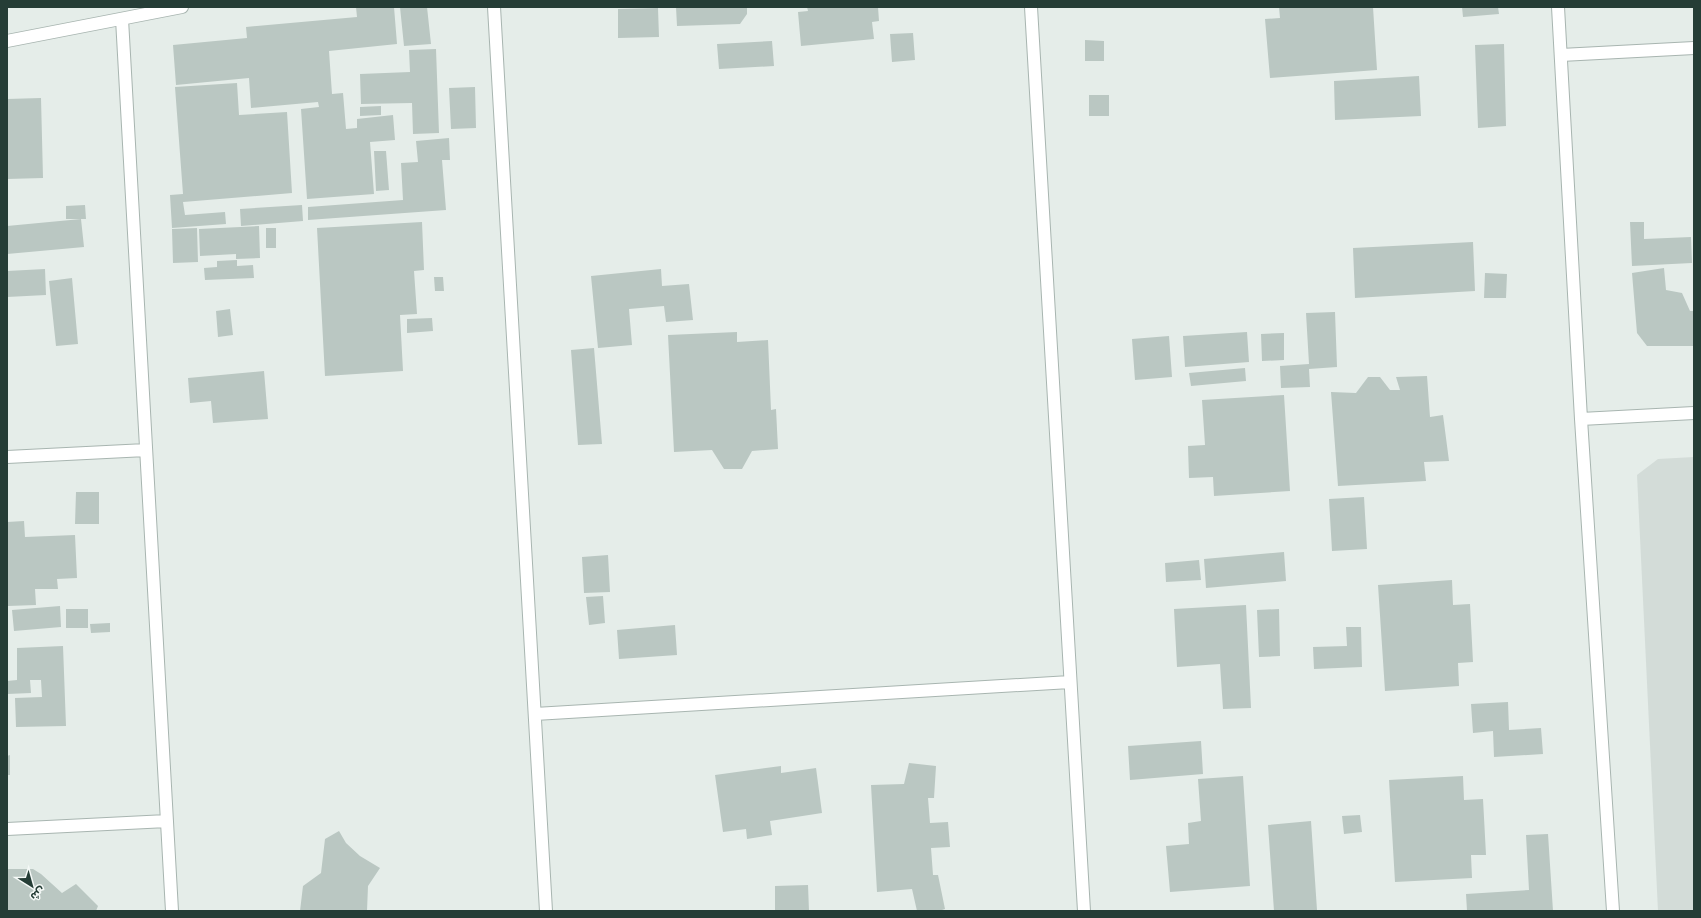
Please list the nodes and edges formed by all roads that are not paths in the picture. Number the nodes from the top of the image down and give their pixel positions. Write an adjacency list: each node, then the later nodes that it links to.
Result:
1 (182, 7): 5 (street)
2 (494, 7): 14 (street)
3 (1031, 7): 13 (street)
4 (1558, 7): 8 (street)
5 (122, 19): 6 (street); 11 (street)
6 (7, 41)
7 (1694, 48): 8 (street)
8 (1561, 55): 10 (street)
9 (1694, 413): 10 (street)
10 (1581, 418): 20 (street)
11 (146, 450): 12 (street); 15 (street)
12 (7, 457)
13 (1070, 682): 14 (street); 19 (street)
14 (535, 714): 18 (street)
15 (166, 821): 16 (street); 17 (street)
16 (7, 829)
17 (172, 911)
18 (546, 911)
19 (1084, 911)
20 (1613, 911)

